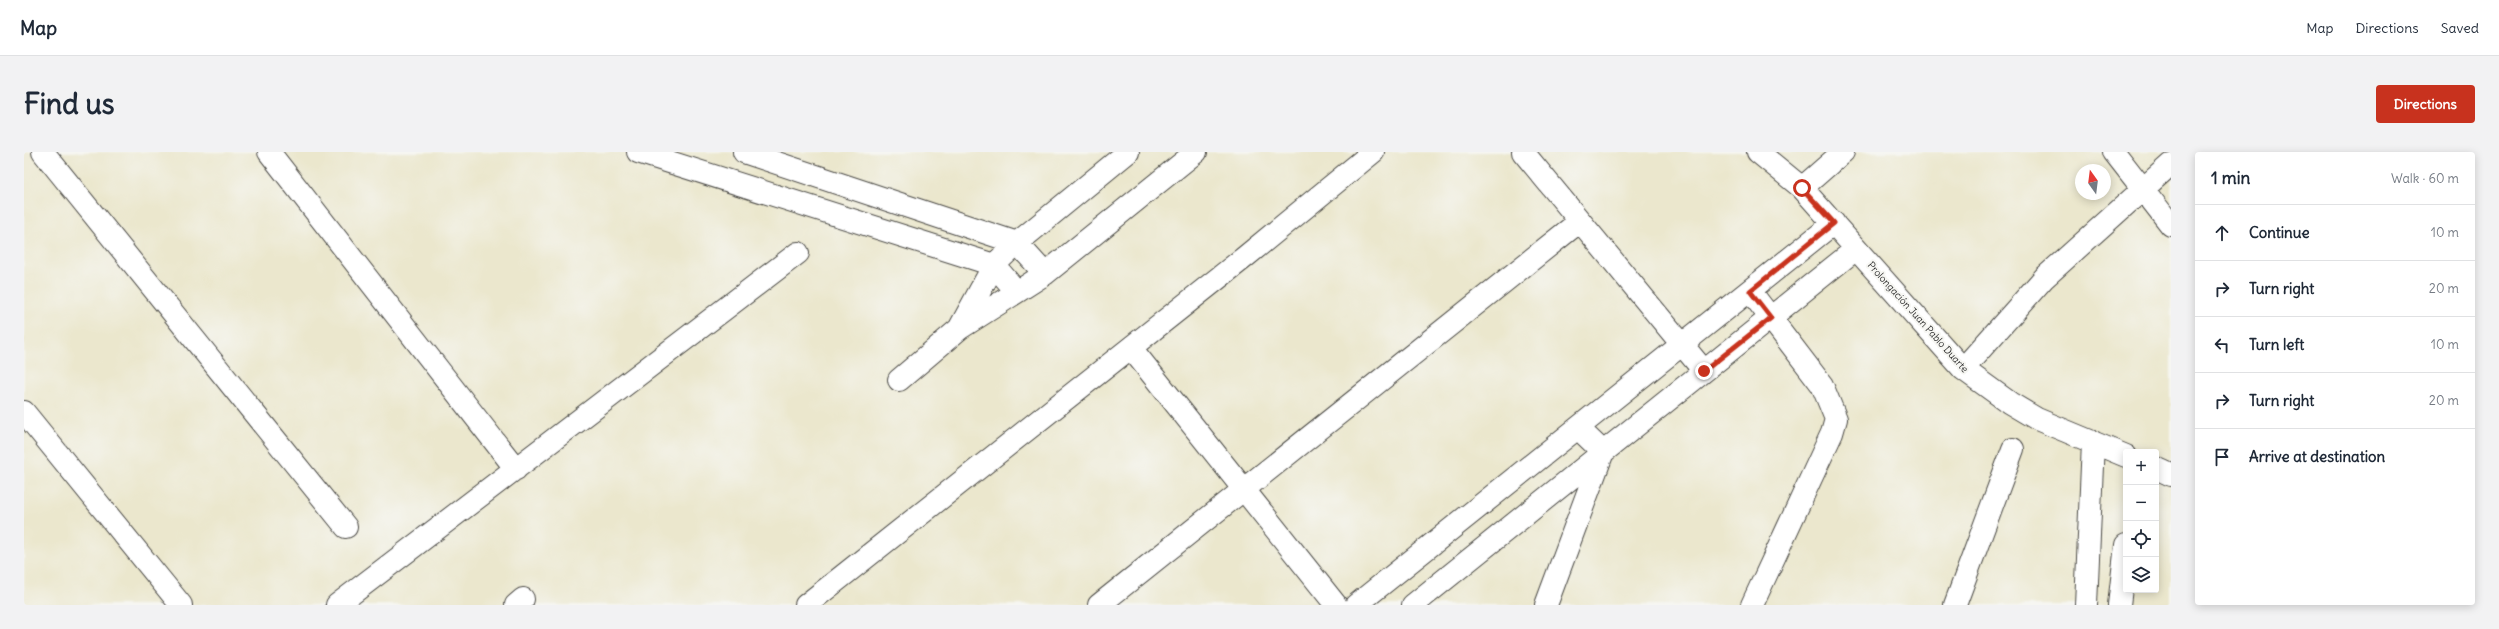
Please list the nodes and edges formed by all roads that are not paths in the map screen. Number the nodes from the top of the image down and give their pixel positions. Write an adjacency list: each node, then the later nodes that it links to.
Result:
1 (42, 152): 42 (street)
2 (269, 152): 38 (street)
3 (638, 152): 21 (street)
4 (744, 152): 18 (street)
5 (1128, 152): 18 (street)
6 (1196, 152): 22 (street)
7 (1373, 152): 28 (street)
8 (1523, 152): 15 (street)
9 (1758, 152): 13 (street, Prolongación Juan Pablo Duarte)
10 (1843, 152): 13 (street)
11 (2114, 152): 14 (street)
12 (2171, 164): 14 (street)
13 (1802, 188): 16 (street, Prolongación Juan Pablo Duarte)
14 (2142, 190): 17 (street); 29 (street)
15 (1580, 221): 27 (street); 41 (street)
16 (1834, 223): 19 (street, Prolongación Juan Pablo Duarte); 23 (street)
17 (2171, 225)
18 (1017, 243): 21 (street); 22 (street)
19 (1856, 249): 25 (street); 29 (street, Prolongación Juan Pablo Duarte)
20 (798, 253): 38 (street)
21 (994, 265): 24 (street); 26 (street)
22 (1045, 274): 24 (street)
23 (1750, 291): 25 (street); 27 (street)
24 (1017, 292): 26 (street)
25 (1771, 318): 30 (street); 52 (street)
26 (959, 329): 31 (street)
27 (1682, 345): 30 (street); 33 (street)
28 (1131, 348): 41 (street); 46 (street)
29 (1963, 369): 34 (street, Prolongación Juan Pablo Duarte)
30 (1704, 371): 36 (street)
31 (899, 380)
32 (24, 412): 44 (street)
33 (1578, 428): 36 (street); 49 (street)
34 (2093, 442): 37 (street, Prolongación Juan Pablo Duarte); 54 (street)
35 (2013, 449): 53 (street)
36 (1603, 452): 50 (street); 51 (street)
37 (2123, 455)
38 (516, 469): 45 (street)
39 (2159, 469): 40 (street)
40 (2171, 475)
41 (1243, 488): 47 (street); 48 (street)
42 (346, 527)
43 (2125, 557): 55 (street)
44 (181, 605)
45 (337, 605)
46 (806, 605)
47 (1099, 605)
48 (1336, 605)
49 (1356, 605)
50 (1413, 605)
51 (1546, 605)
52 (1752, 605)
53 (1955, 605)
54 (2086, 605)
55 (2119, 605)

